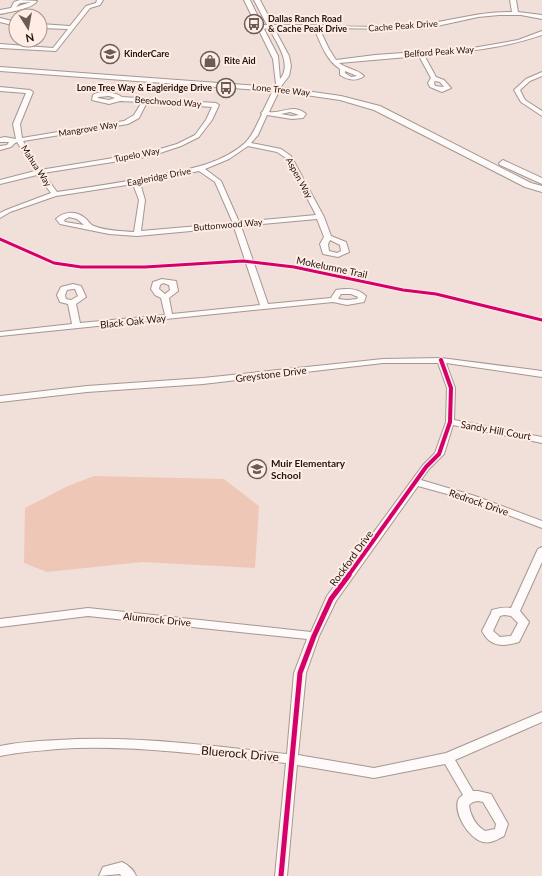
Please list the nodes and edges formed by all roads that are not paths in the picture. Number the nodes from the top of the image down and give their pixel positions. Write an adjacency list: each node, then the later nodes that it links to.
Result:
1 (100, 0): 11 (street)
2 (247, 0): 8 (street)
3 (257, 0): 9 (street, Eagleridge Drive)
4 (513, 0): 5 (street)
5 (515, 12): 6 (street, Cache Peak Drive); 10 (street, Cache Peak Drive)
6 (542, 18)
7 (48, 26): 11 (street)
8 (262, 27): 9 (street, Cache Peak Drive); 23 (street)
9 (270, 27): 10 (street, Cache Peak Drive); 23 (street, Eagleridge Drive)
10 (316, 27): 15 (street)
11 (72, 28): 13 (street)
12 (542, 33): 14 (street, Belford Peak Way)
13 (0, 46)
14 (421, 54): 15 (street, Belford Peak Way); 22 (street)
15 (334, 62): 17 (street)
16 (0, 64): 19 (main road, Lone Tree Way)
17 (343, 68)
18 (0, 69): 20 (main road, Lone Tree Way)
19 (125, 73): 20 (main road); 23 (main road, Lone Tree Way)
20 (67, 74): 23 (main road, Lone Tree Way)
21 (542, 74): 30 (street)
22 (434, 78)
23 (277, 86): 28 (street, Eagleridge Drive); 37 (main road, Lone Tree Way); 40 (main road, Lone Tree Way)
24 (0, 89): 32 (street, Mahua Way)
25 (120, 99): 26 (street, Beechwood Way)
26 (145, 100): 27 (street, Beechwood Way); 32 (street, Mangrove Way)
27 (216, 105): 36 (street, Tupelo Way)
28 (264, 113): 29 (street); 33 (street, Eagleridge Drive)
29 (276, 114)
30 (542, 114)
31 (0, 140): 32 (street)
32 (16, 141): 34 (street); 36 (street, Mahua Way)
33 (247, 144): 35 (street, Eagleridge Drive); 43 (street, Aspen Way)
34 (0, 148)
35 (200, 169): 39 (street, Eagleridge Drive); 44 (street)
36 (39, 172): 38 (street, Tupelo Way); 41 (street, Mahua Way)
37 (542, 181)
38 (0, 182)
39 (136, 182): 41 (street, Eagleridge Drive); 46 (street)
40 (542, 189)
41 (55, 194): 42 (street, Eagleridge Drive)
42 (0, 216)
43 (320, 217): 44 (street, Buttonwood Way); 47 (street, Aspen Way)
44 (237, 225): 46 (street, Buttonwood Way); 51 (street)
45 (89, 227): 46 (street, Buttonwood Way)
46 (137, 234)
47 (328, 237)
48 (165, 297): 52 (street)
49 (333, 300): 51 (street, Black Oak Way)
50 (72, 303): 53 (street)
51 (265, 308): 52 (street, Black Oak Way)
52 (169, 317): 53 (street, Black Oak Way)
53 (77, 327): 54 (street, Black Oak Way)
54 (0, 334)
55 (441, 360): 56 (street, Greystone Drive); 57 (street, Greystone Drive); 58 (street, Rockford Drive)
56 (542, 374)
57 (0, 399)
58 (450, 422): 59 (street, Sandy Hill Court); 60 (street, Rockford Drive)
59 (542, 440)
60 (416, 482): 61 (street, Redrock Drive); 65 (street, Rockford Drive)
61 (542, 525)
62 (542, 551): 63 (street)
63 (514, 612)
64 (0, 622): 65 (street, Alumrock Drive)
65 (314, 636): 69 (street, Rockford Drive)
66 (542, 717): 68 (street, Bluerock Drive)
67 (0, 750): 69 (street, Bluerock Drive)
68 (448, 758): 69 (street, Bluerock Drive); 70 (street)
69 (291, 759): 73 (street, Rockford Drive)
70 (470, 797)
71 (105, 876): 72 (street)
72 (130, 876)
73 (281, 876)

